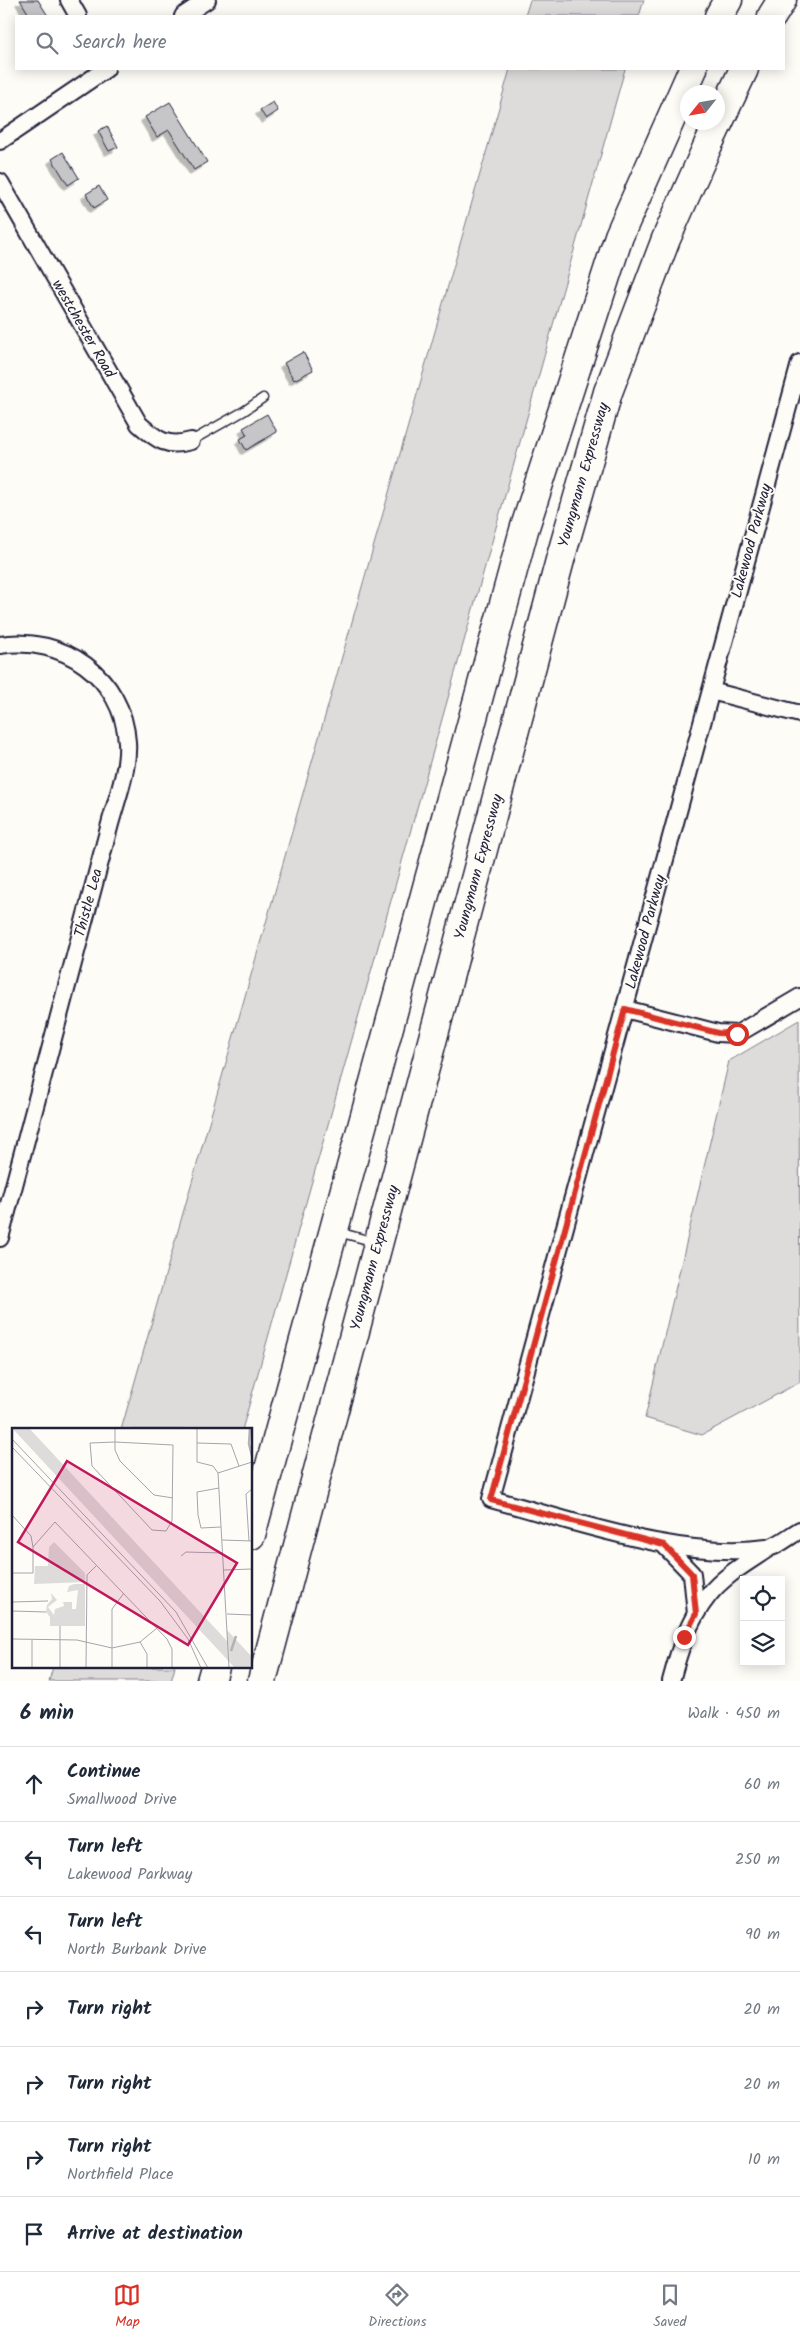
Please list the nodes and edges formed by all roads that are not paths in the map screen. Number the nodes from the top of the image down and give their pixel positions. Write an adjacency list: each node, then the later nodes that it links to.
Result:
1 (69, 0): 5 (street)
2 (207, 0): 6 (street)
3 (728, 0): 7 (highway)
4 (782, 0): 8 (highway)
5 (77, 15)
6 (184, 15)
7 (720, 15)
8 (773, 15)
9 (105, 70): 12 (street)
10 (693, 70): 22 (highway)
11 (744, 70): 24 (highway, Youngmann Expressway)
12 (0, 141)
13 (0, 182): 16 (street, westchester Road)
14 (800, 364): 18 (street, Lakewood Parkway)
15 (263, 398): 16 (lane)
16 (191, 441)
17 (0, 645): 23 (street, Thistle Lea)
18 (711, 691): 19 (street); 21 (street, Lakewood Parkway)
19 (800, 714)
20 (800, 997): 21 (street)
21 (625, 1009): 27 (street, Lakewood Parkway)
22 (334, 1231): 24 (lane); 26 (highway)
23 (0, 1238)
24 (379, 1243): 32 (highway, Youngmann Expressway)
25 (800, 1530): 28 (street)
26 (252, 1531)
27 (664, 1545): 28 (street); 29 (street)
28 (769, 1548): 29 (street)
29 (696, 1614): 33 (street)
30 (215, 1668): 31 (highway)
31 (211, 1681)
32 (262, 1681)
33 (671, 1681)

